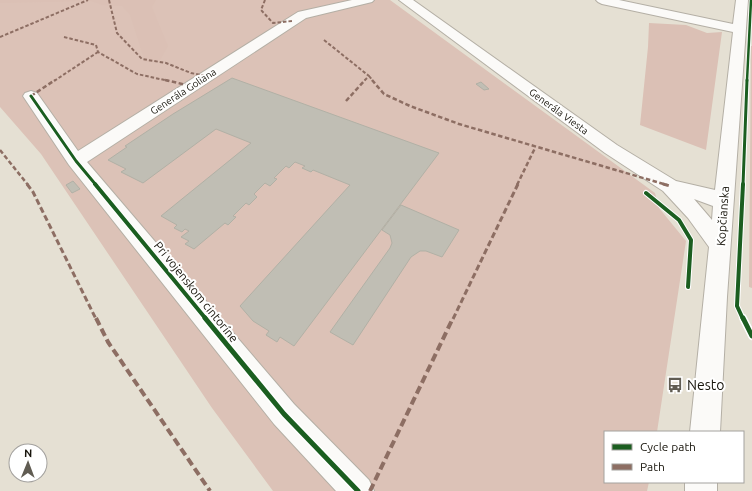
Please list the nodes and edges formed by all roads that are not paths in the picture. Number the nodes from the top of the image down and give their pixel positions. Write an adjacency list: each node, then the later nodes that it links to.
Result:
1 (368, 0): 7 (street, Generála Goliana)
2 (405, 0): 8 (street, Generála Viesta)
3 (608, 0): 5 (street)
4 (742, 0): 5 (street, Kopčianska)
5 (738, 29): 9 (street, Kopčianska)
6 (31, 96): 7 (street, Pri vojenskom cintoríne)
7 (76, 161): 12 (street, Pri vojenskom cintoríne)
8 (670, 186): 9 (street, Generála Viesta); 10 (street)
9 (723, 202): 10 (street, Kopčianska)
10 (720, 246): 11 (street, Kopčianska)
11 (704, 431)
12 (358, 491)

